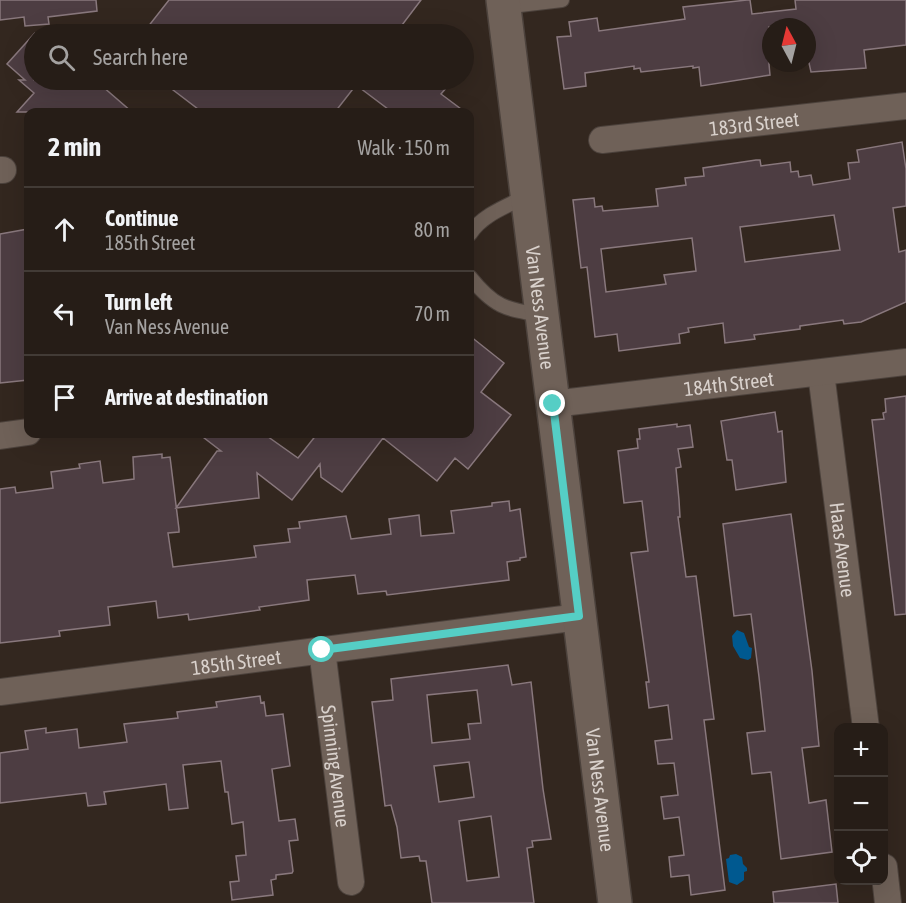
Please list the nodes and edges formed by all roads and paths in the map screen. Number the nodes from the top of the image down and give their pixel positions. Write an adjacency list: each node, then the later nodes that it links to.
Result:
1 (562, 0): 2 (lane)
2 (503, 3): 5 (main road, Van Ness Avenue)
3 (906, 106): 4 (street, 183rd Street)
4 (603, 140)
5 (527, 196): 6 (lane); 8 (main road, Van Ness Avenue)
6 (474, 228)
7 (474, 282): 8 (lane)
8 (542, 315): 11 (main road, Van Ness Avenue)
9 (906, 362): 10 (street, 184th Street)
10 (821, 373): 11 (street, 184th Street); 17 (street, Haas Avenue)
11 (553, 404): 14 (main road, Van Ness Avenue)
12 (24, 433): 13 (street)
13 (0, 436)
14 (579, 616): 15 (street, 185th Street); 20 (main road, Van Ness Avenue)
15 (322, 650): 16 (street, 185th Street); 18 (street, Spinning Avenue)
16 (0, 692)
17 (865, 723)
18 (351, 882)
19 (886, 885): 21 (street)
20 (615, 903)
21 (888, 903)

